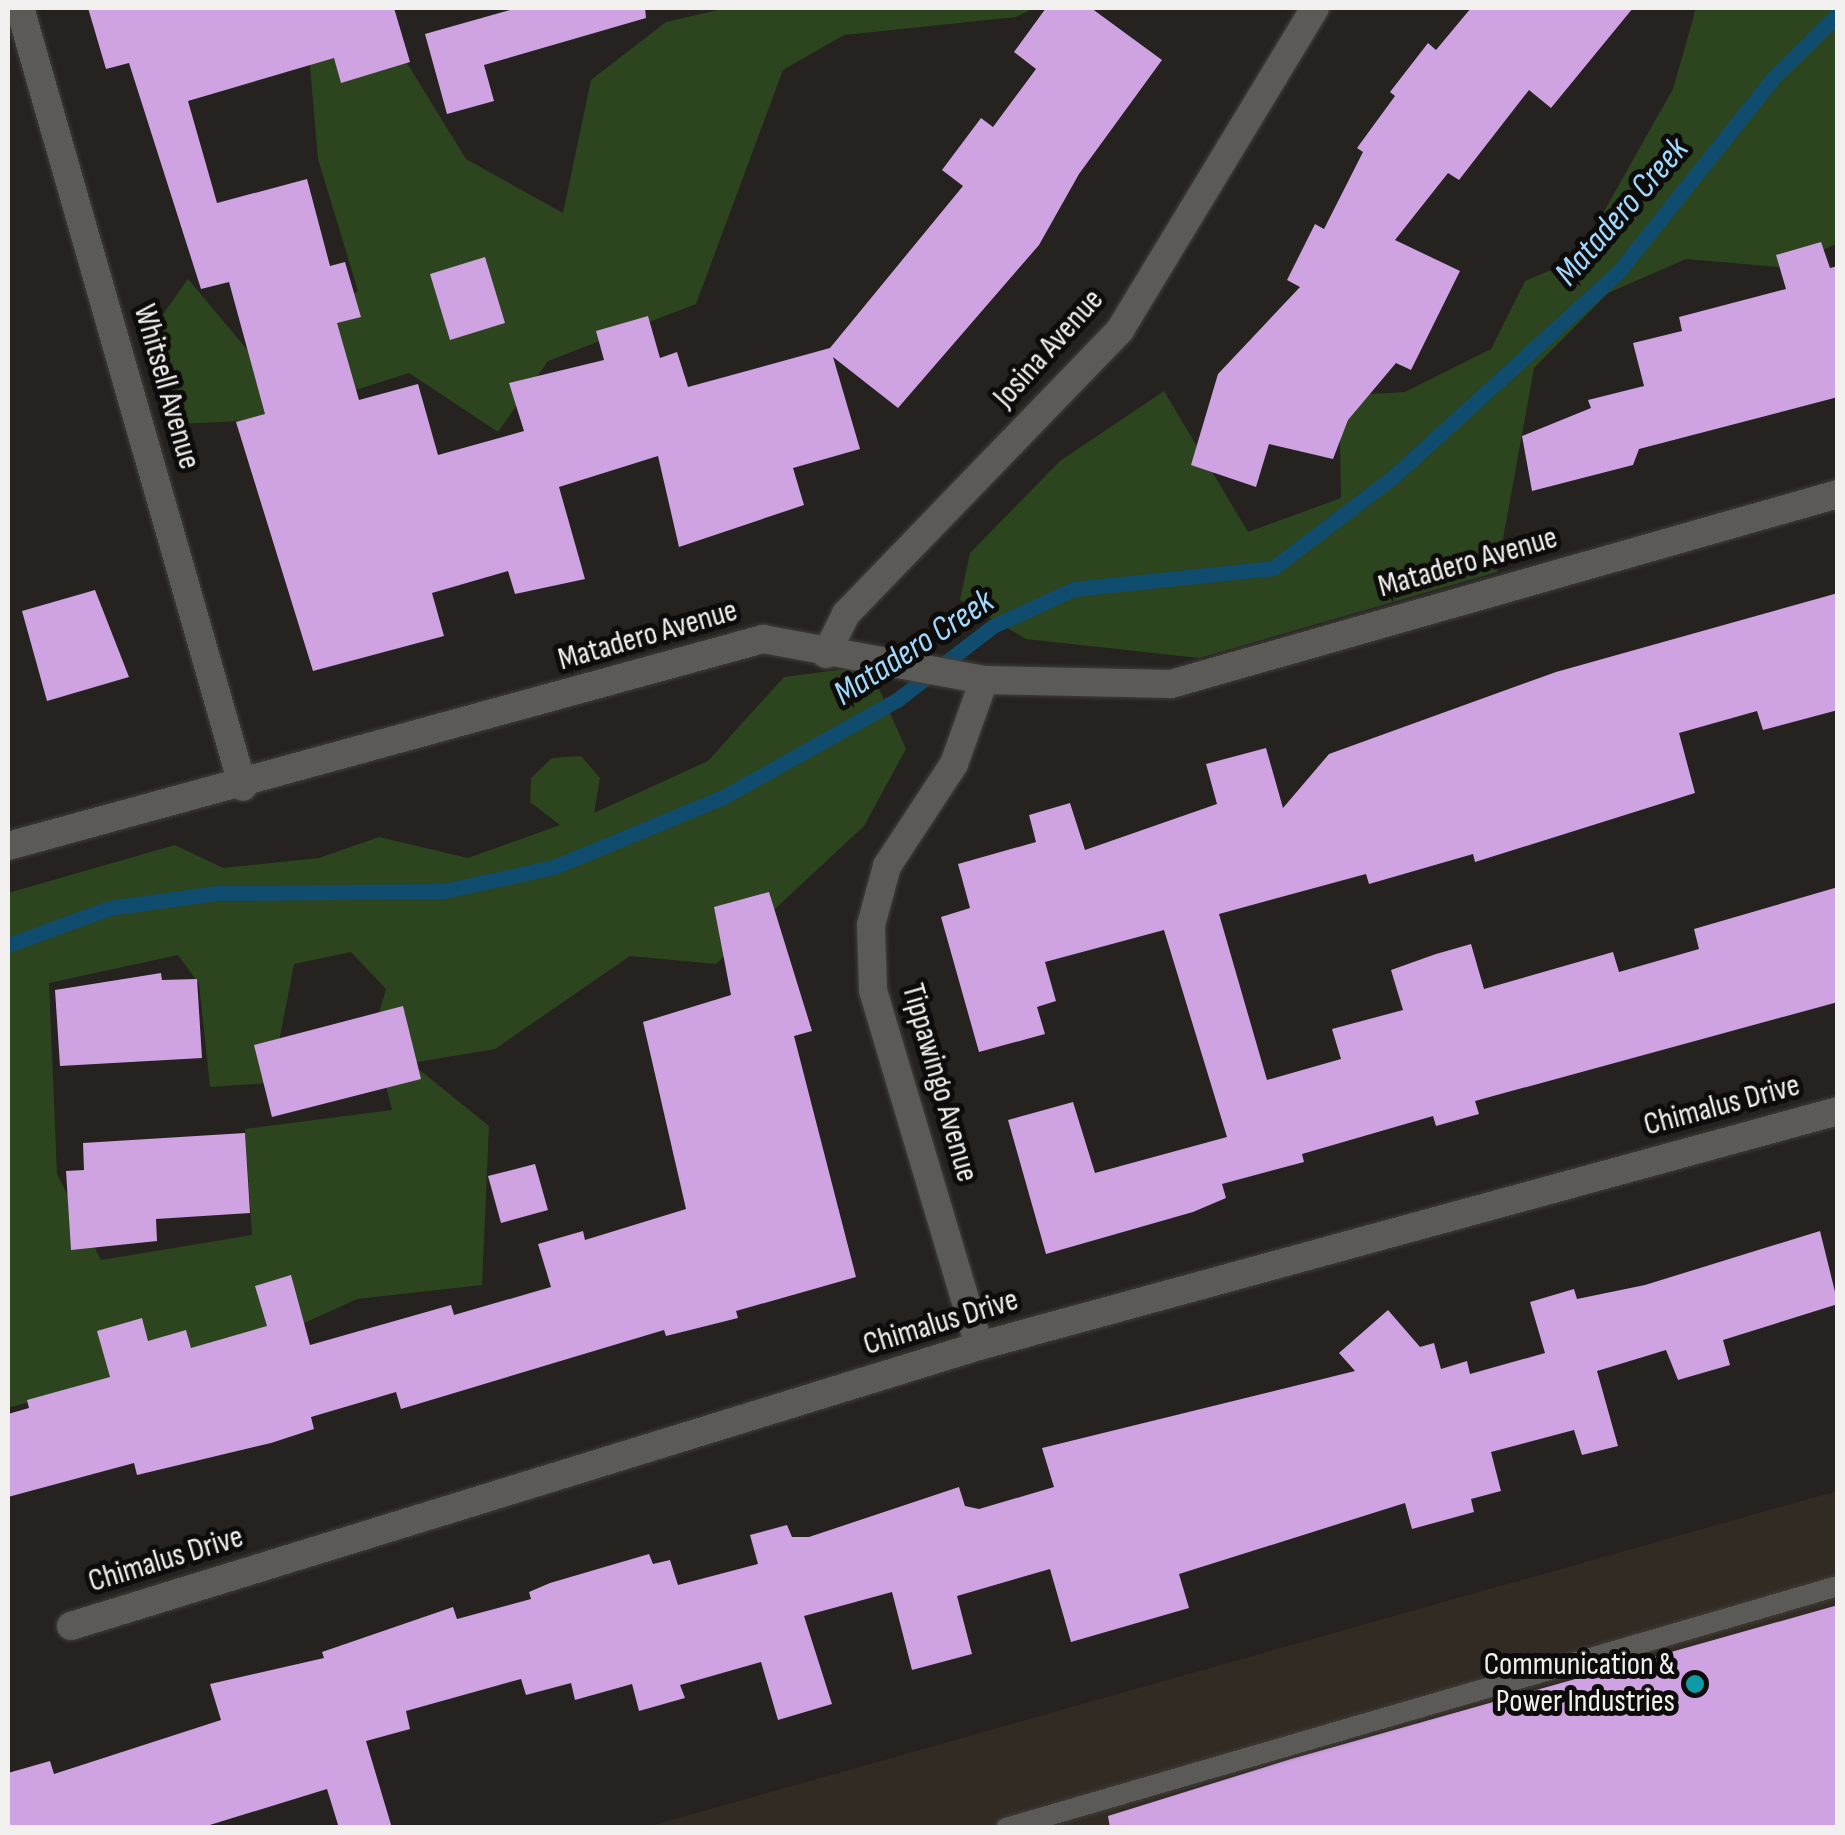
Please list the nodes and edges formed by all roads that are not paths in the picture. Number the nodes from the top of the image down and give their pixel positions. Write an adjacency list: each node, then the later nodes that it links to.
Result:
1 (20, 8): 6 (street, Whitsell Avenue)
2 (1315, 8): 4 (street, Josina Avenue)
3 (1838, 494): 5 (street, Matadero Avenue)
4 (826, 654): 5 (street, Matadero Avenue); 6 (street, Matadero Avenue)
5 (974, 679): 9 (street, Tippawingo Avenue)
6 (243, 787): 7 (street, Matadero Avenue)
7 (8, 846)
8 (1838, 1111): 9 (street, Chimalus Drive)
9 (980, 1346): 11 (street, Chimalus Drive)
10 (1838, 1586): 12 (lane)
11 (71, 1626)
12 (1006, 1828)

